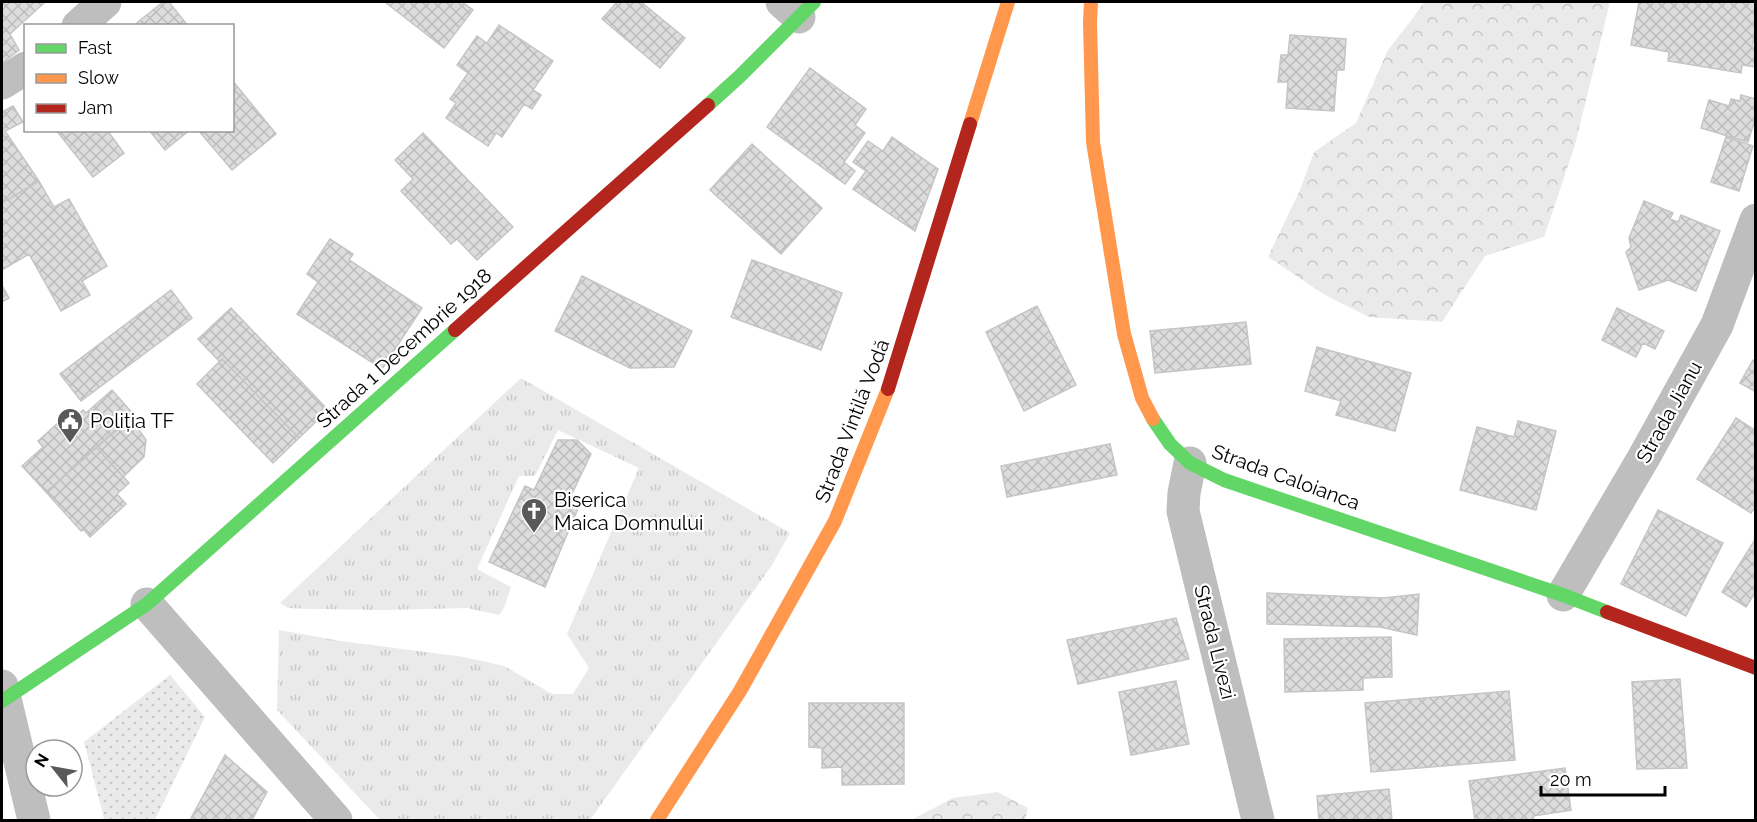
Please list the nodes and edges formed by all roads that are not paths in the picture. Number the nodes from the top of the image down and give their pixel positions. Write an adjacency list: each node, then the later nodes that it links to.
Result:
1 (105, 2): 5 (street)
2 (1008, 2): 16 (street, Strada Vintilă Vodă)
3 (1091, 2): 9 (street, Strada Caloianca)
4 (798, 7): 11 (street, Strada 1 Decembrie 1918)
5 (80, 24)
6 (24, 69): 7 (street)
7 (2, 83)
8 (1755, 220): 10 (street, Strada Jianu)
9 (1190, 463): 10 (street, Strada Caloianca); 17 (street, Strada Livezi)
10 (1563, 595): 12 (street, Strada Caloianca)
11 (147, 604): 13 (street, Strada 1 Decembrie 1918); 15 (street)
12 (1755, 668)
13 (2, 695): 14 (street)
14 (34, 820)
15 (336, 820)
16 (657, 820)
17 (1258, 820)

